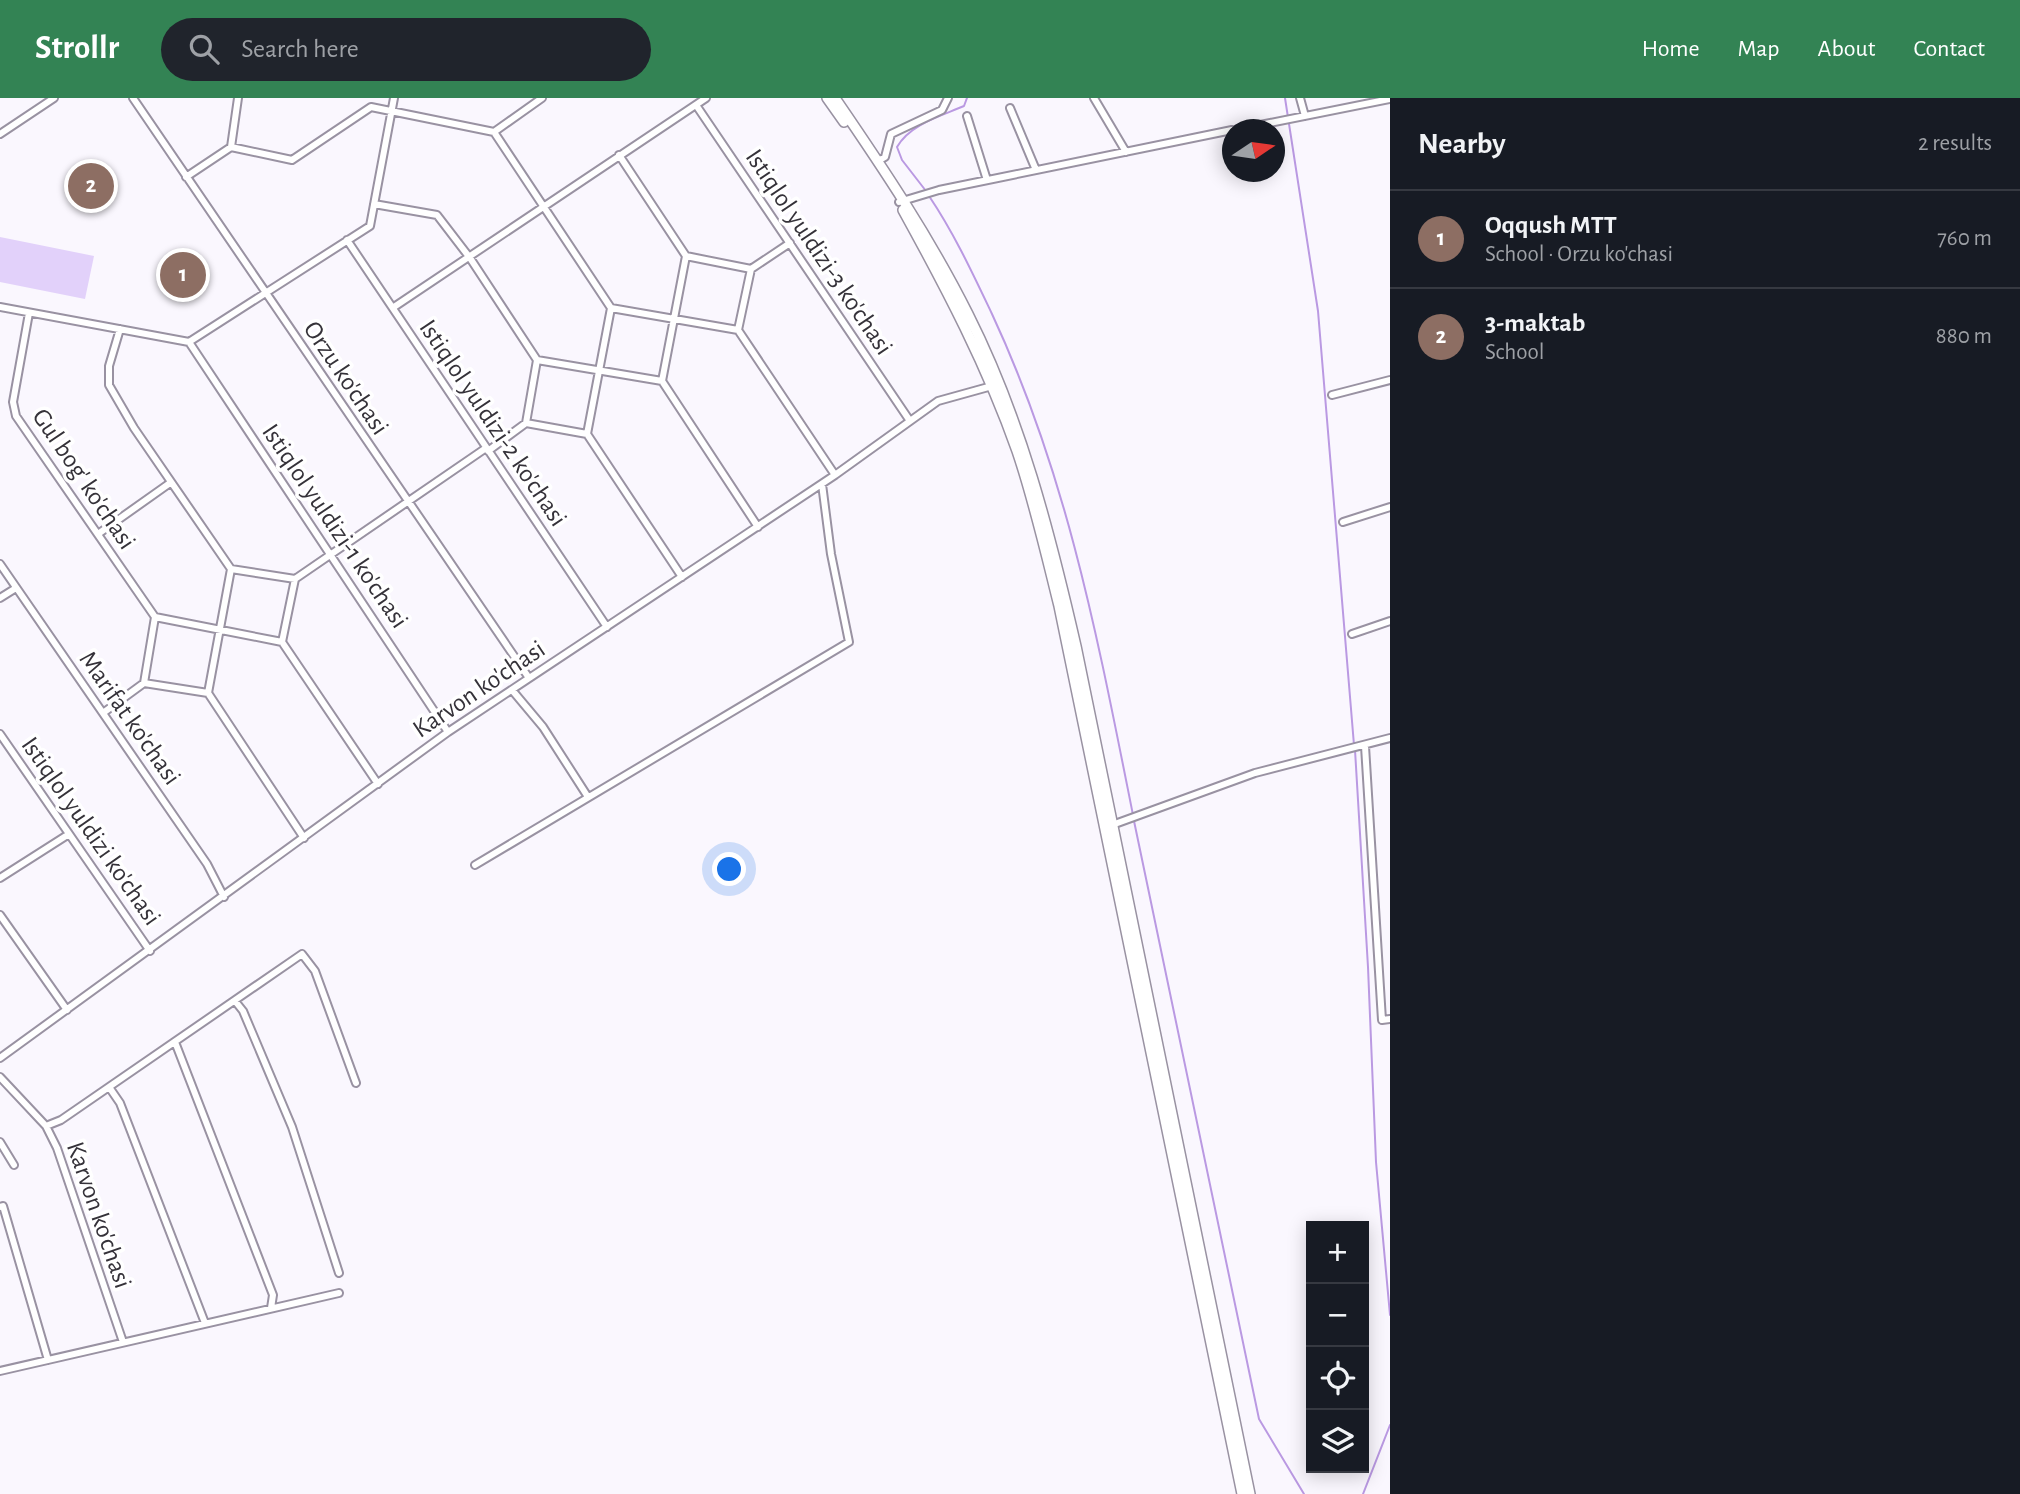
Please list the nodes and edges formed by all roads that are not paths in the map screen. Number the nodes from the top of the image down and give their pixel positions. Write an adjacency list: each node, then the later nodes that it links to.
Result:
1 (54, 98): 21 (street)
2 (132, 98): 27 (street, Orzu ko'chasi)
3 (238, 98): 22 (street)
4 (394, 98): 15 (street)
5 (542, 98): 19 (street)
6 (706, 98): 13 (street)
7 (827, 98): 29 (main road)
8 (835, 98): 25 (main road)
9 (948, 98): 25 (street)
10 (1094, 98): 23 (street)
11 (1300, 98): 17 (street)
12 (1390, 99): 17 (street)
13 (695, 105): 24 (street); 33 (street, Istiqlol yuldizi-3 ko'chasi)
14 (1010, 108): 26 (street)
15 (391, 111): 19 (street); 22 (street); 30 (street)
16 (967, 116): 28 (street)
17 (1305, 116): 18 (street)
18 (1285, 120)
19 (494, 132): 31 (street)
20 (1222, 132): 23 (street)
21 (0, 134)
22 (231, 147): 27 (street)
23 (1126, 152): 26 (street)
24 (619, 155): 31 (street); 34 (street)
25 (878, 161): 29 (main road)
26 (1036, 170): 28 (street)
27 (186, 177): 37 (street, Orzu ko'chasi)
28 (987, 180): 29 (street)
29 (902, 201): 50 (main road)
30 (374, 204): 32 (street); 35 (street)
31 (542, 206): 35 (street); 40 (street)
32 (347, 240): 37 (street); 39 (street, Istiqlol yuldizi-2 ko'chasi)
33 (790, 243): 36 (street); 52 (street, Istiqlol yuldizi-3 ko'chasi)
34 (686, 256): 36 (street); 42 (street)
35 (470, 258): 39 (street); 46 (street)
36 (751, 269): 44 (street)
37 (263, 292): 45 (street); 59 (street, Orzu ko'chasi)
38 (0, 307): 41 (street)
39 (394, 307): 55 (street, Istiqlol yuldizi-2 ko'chasi)
40 (611, 308): 42 (street); 47 (street)
41 (29, 313): 43 (street); 63 (street, Gul bog' ko'chasi)
42 (676, 320): 44 (street); 49 (street)
43 (120, 329): 45 (street); 57 (street)
44 (738, 330): 56 (street)
45 (189, 342): 64 (street, Istiqlol yuldizi-1 ko'chasi)
46 (537, 360): 47 (street); 53 (street)
47 (600, 369): 49 (street); 54 (street)
48 (1390, 380): 51 (street)
49 (662, 381): 62 (street)
50 (995, 385): 52 (street, Karvon ko'chasi); 88 (main road)
51 (1332, 395)
52 (910, 421): 56 (street, Karvon ko'chasi)
53 (526, 424): 54 (street); 55 (street)
54 (587, 434): 67 (street)
55 (487, 449): 59 (street); 73 (street, Istiqlol yuldizi-2 ko'chasi)
56 (835, 475): 58 (street, Karvon ko'chasi)
57 (170, 483): 63 (street); 66 (street)
58 (822, 484): 62 (street, Karvon ko'chasi); 87 (street)
59 (408, 503): 64 (street); 77 (street, Orzu ko'chasi)
60 (1390, 507): 61 (street)
61 (1343, 522)
62 (758, 527): 67 (street, Karvon ko'chasi)
63 (97, 534): 71 (street, Gul bog' ko'chasi)
64 (331, 555): 68 (street); 82 (street, Istiqlol yuldizi-1 ko'chasi)
65 (0, 564): 69 (street, Marifat ko'chasi)
66 (231, 569): 68 (street); 74 (street)
67 (682, 577): 73 (street, Karvon ko'chasi)
68 (295, 579): 76 (street)
69 (16, 588): 70 (street); 81 (street, Marifat ko'chasi)
70 (0, 598)
71 (155, 617): 74 (street); 78 (street)
72 (1390, 621): 75 (street)
73 (607, 627): 77 (street, Karvon ko'chasi)
74 (218, 629): 76 (street); 80 (street)
75 (1352, 634)
76 (282, 642): 86 (street)
77 (529, 678): 79 (street, Karvon ko'chasi)
78 (145, 683): 80 (street); 81 (street)
79 (512, 690): 82 (street, Karvon ko'chasi); 87 (street)
80 (208, 693): 90 (street)
81 (103, 713): 93 (street, Marifat ko'chasi)
82 (448, 732): 86 (street, Karvon ko'chasi)
83 (0, 734): 89 (street, Istiqlol yuldizi ko'chasi)
84 (1390, 738): 85 (street)
85 (1363, 747): 88 (street); 98 (street)
86 (378, 784): 90 (street, Karvon ko'chasi)
87 (588, 797): 91 (street)
88 (1108, 827): 115 (main road); 116 (main road)
89 (69, 834): 92 (street); 95 (street, Istiqlol yuldizi ko'chasi)
90 (304, 838): 93 (street, Karvon ko'chasi)
91 (475, 865)
92 (0, 878)
93 (224, 897): 95 (street, Karvon ko'chasi)
94 (0, 915): 97 (street)
95 (150, 951): 97 (street, Karvon ko'chasi)
96 (235, 1000): 99 (street); 102 (street); 108 (street)
97 (67, 1010): 100 (street, Karvon ko'chasi)
98 (1390, 1019)
99 (175, 1042): 103 (street); 110 (street)
100 (0, 1058)
101 (0, 1077): 104 (street, Karvon ko'chasi)
102 (356, 1083)
103 (109, 1087): 104 (street); 111 (street)
104 (46, 1126): 112 (street, Karvon ko'chasi)
105 (0, 1142): 106 (street)
106 (14, 1165)
107 (0, 1207): 113 (street)
108 (339, 1273)
109 (338, 1293): 110 (street)
110 (271, 1308): 111 (street)
111 (205, 1323): 112 (street)
112 (122, 1342): 113 (street)
113 (48, 1360): 114 (street)
114 (0, 1371)
115 (1242, 1494)
116 (1250, 1494)

